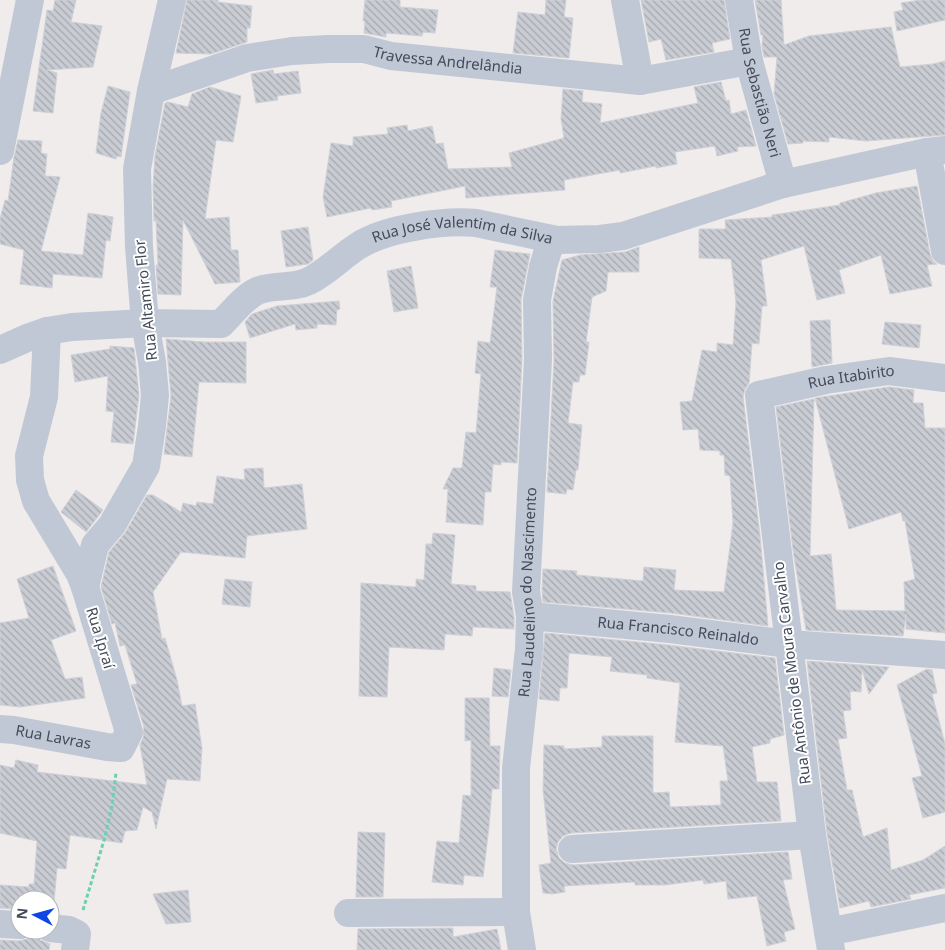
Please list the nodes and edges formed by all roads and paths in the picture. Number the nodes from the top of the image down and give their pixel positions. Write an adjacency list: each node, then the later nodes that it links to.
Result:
1 (30, 0): 8 (street)
2 (172, 0): 7 (street, Rua Altamiro Flor)
3 (625, 0): 6 (street)
4 (739, 0): 5 (street, Rua Sebastião Neri)
5 (749, 61): 6 (street, Travessa Andrelândia); 10 (street, Rua Sebastião Neri)
6 (640, 81): 7 (street, Travessa Andrelândia)
7 (151, 91): 13 (street, Rua Altamiro Flor)
8 (0, 151)
9 (936, 151): 10 (street, Rua José Valentim da Silva); 12 (street)
10 (783, 184): 11 (street, Rua José Valentim da Silva)
11 (557, 240): 13 (street, Rua José Valentim da Silva); 19 (street, Rua Laudelino do Nascimento)
12 (945, 251)
13 (145, 324): 14 (street, Rua José Valentim da Silva); 18 (street, Rua Altamiro Flor)
14 (47, 331): 15 (street, Rua José Valentim da Silva); 18 (street, Rua Ipraí)
15 (0, 350)
16 (945, 378): 17 (street, Rua Itabirito)
17 (759, 395): 20 (street, Rua Antônio de Moura Carvalho)
18 (85, 587): 23 (street, Rua Ipraí)
19 (530, 616): 20 (street, Rua Francisco Reinaldo); 27 (street, Rua Laudelino do Nascimento)
20 (789, 644): 21 (street, Rua Francisco Reinaldo); 24 (street, Rua Antônio de Moura Carvalho)
21 (945, 656)
22 (0, 729): 23 (street, Rua Lavras)
23 (107, 747): 31 (path)
24 (812, 835): 25 (street); 30 (street, Rua Antônio de Moura Carvalho)
25 (572, 849)
26 (945, 908): 30 (street)
27 (516, 912): 28 (street); 32 (street, Rua Laudelino do Nascimento)
28 (348, 913)
29 (60, 929): 31 (street)
30 (829, 941)
31 (76, 942)
32 (522, 950)

